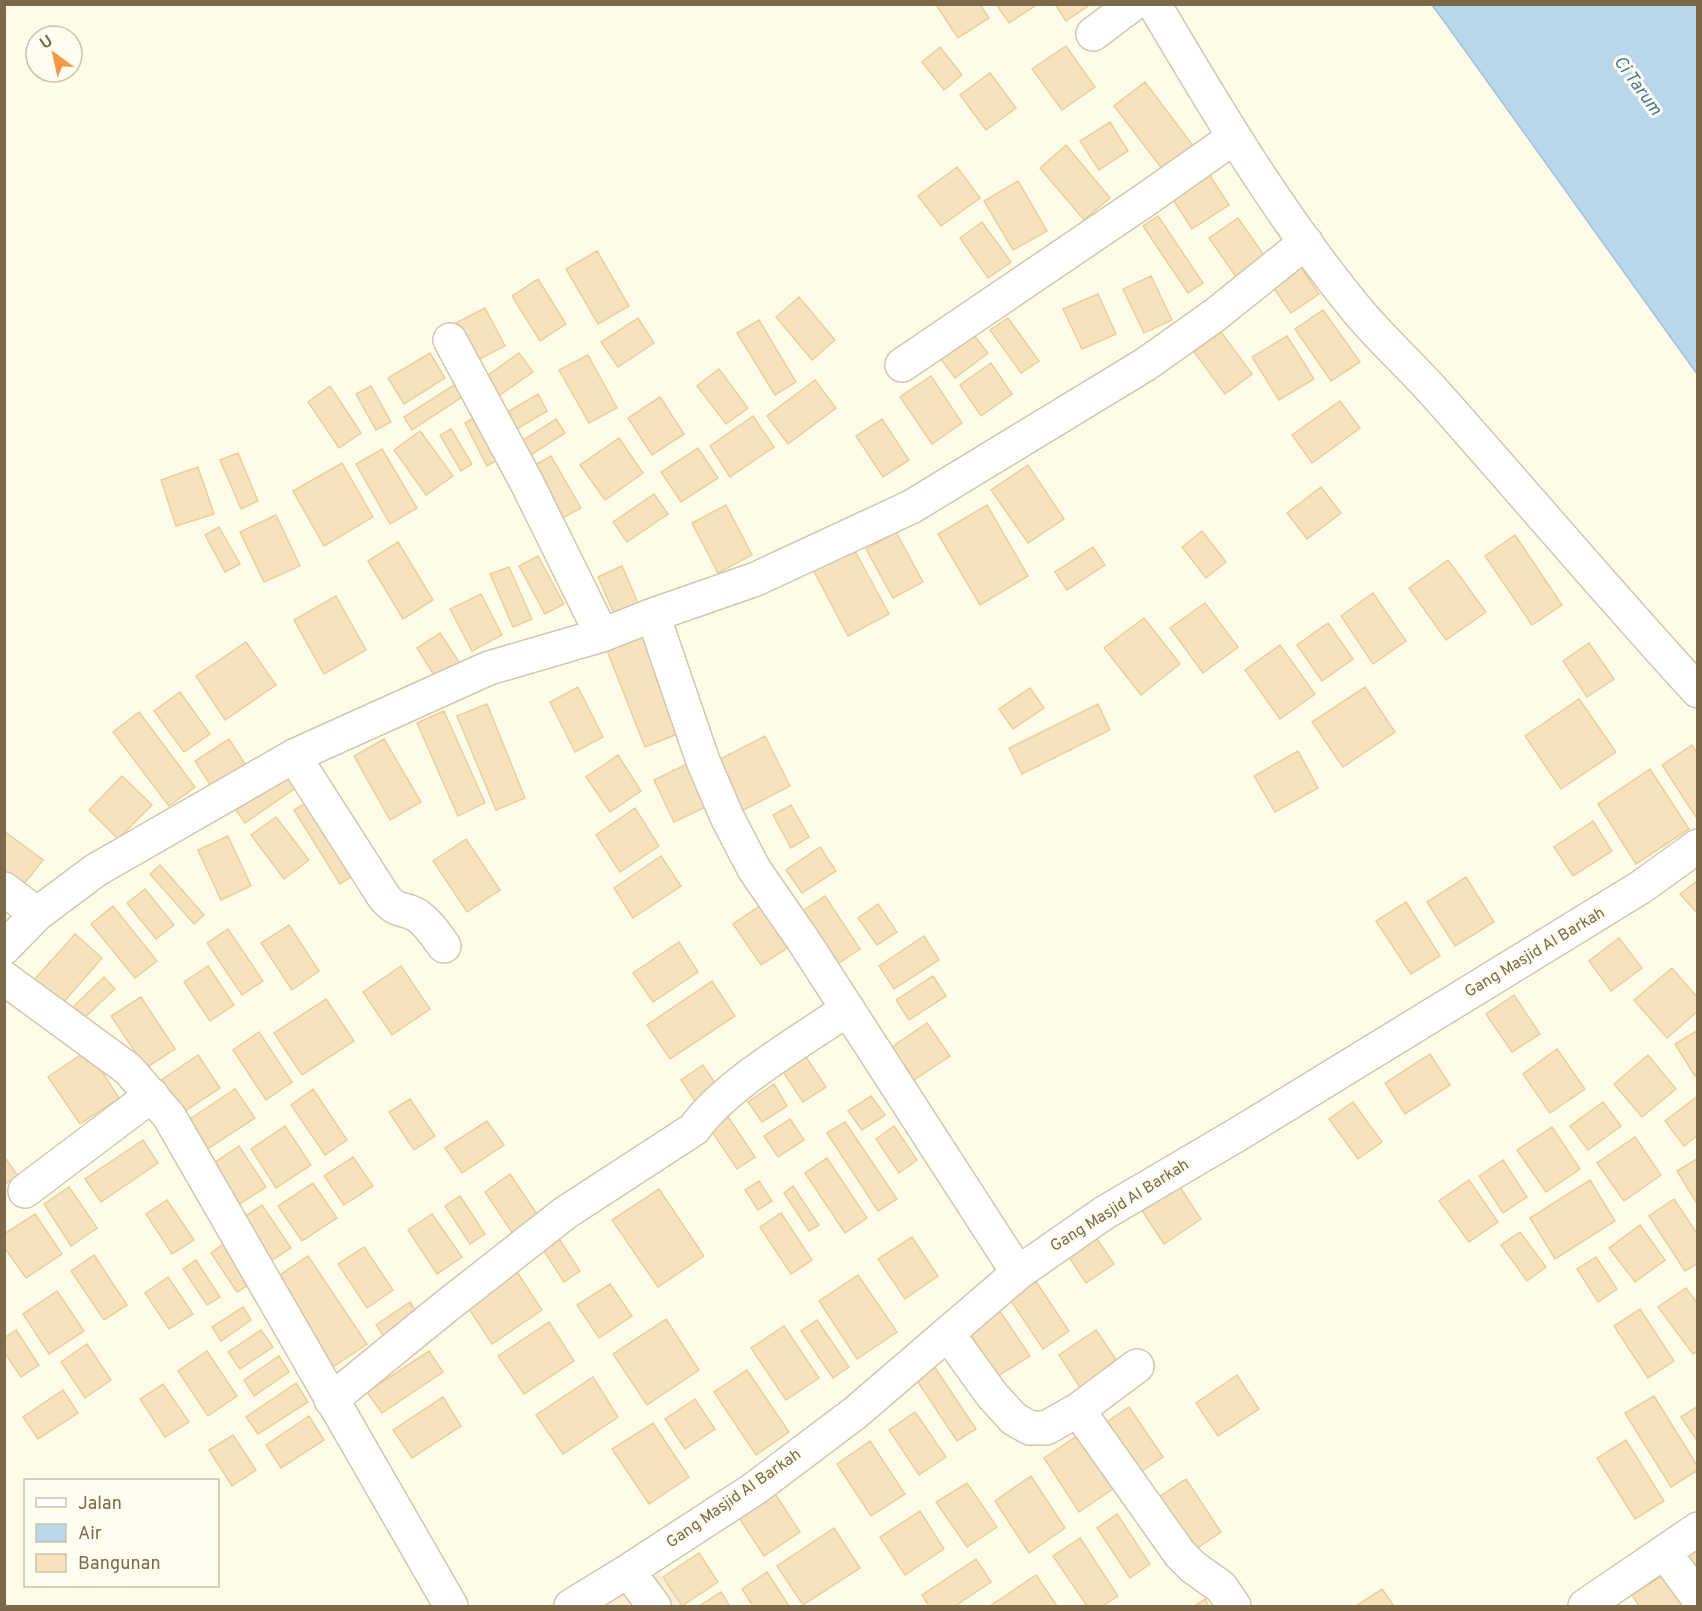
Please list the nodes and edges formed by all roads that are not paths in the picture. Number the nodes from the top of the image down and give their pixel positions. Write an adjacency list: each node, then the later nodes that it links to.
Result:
1 (1133, 4): 3 (street)
2 (1154, 4): 4 (street)
3 (1093, 34)
4 (1233, 138): 5 (street); 7 (street)
5 (1306, 242): 8 (street); 10 (street)
6 (450, 340): 9 (street)
7 (902, 365)
8 (653, 615): 9 (street); 18 (street)
9 (602, 635): 11 (street)
10 (1698, 691)
11 (294, 756): 14 (street); 15 (street)
12 (1698, 846): 21 (street, Gang Masjid Al Barkah)
13 (4, 890): 14 (street)
14 (37, 914): 16 (street)
15 (444, 946)
16 (4, 948)
17 (4, 978): 19 (street)
18 (848, 1009): 21 (street); 24 (street)
19 (152, 1095): 20 (street); 24 (street)
20 (25, 1191)
21 (1018, 1272): 22 (street, Gang Masjid Al Barkah)
22 (948, 1334): 25 (street); 28 (street, Gang Masjid Al Barkah)
23 (1137, 1366): 25 (street)
24 (331, 1400): 30 (street)
25 (1078, 1410): 33 (street)
26 (1698, 1529): 27 (street)
27 (1665, 1553): 29 (street); 34 (street)
28 (628, 1571): 31 (street, Gang Masjid Al Barkah); 32 (street)
29 (1698, 1598)
30 (451, 1606)
31 (571, 1606)
32 (654, 1606)
33 (1234, 1606)
34 (1585, 1606)

